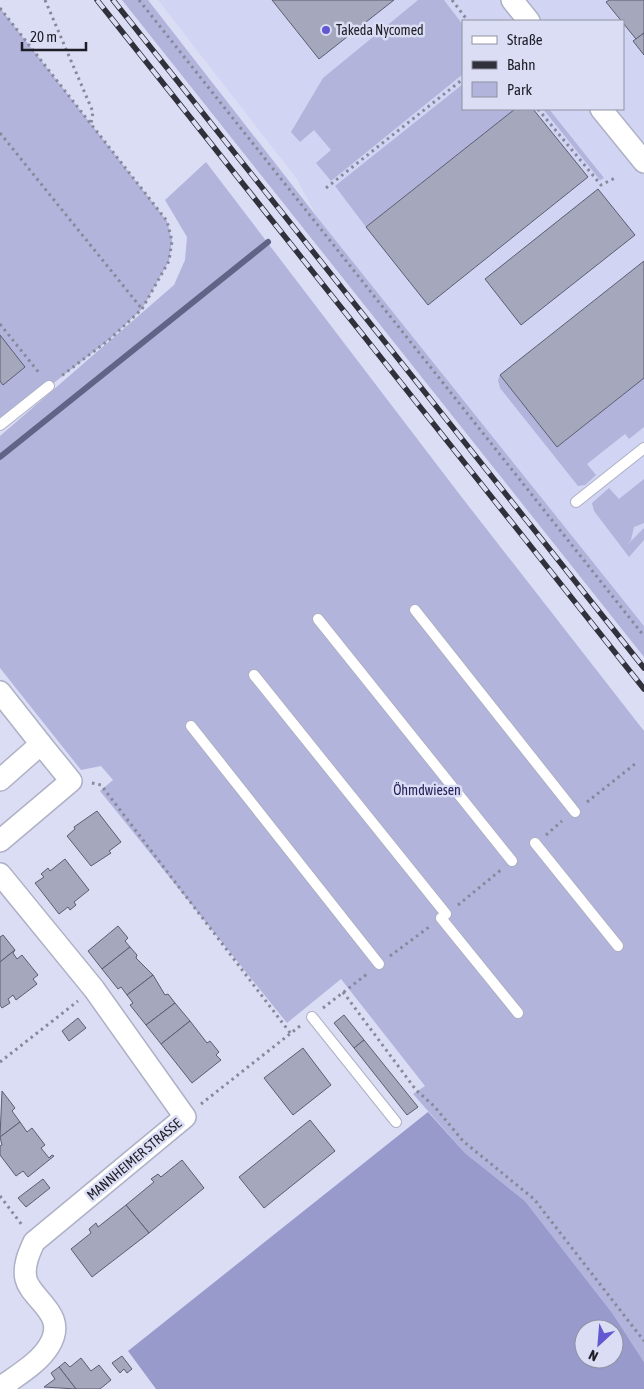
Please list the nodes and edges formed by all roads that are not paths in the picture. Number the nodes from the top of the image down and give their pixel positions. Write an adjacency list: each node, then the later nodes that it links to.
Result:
1 (512, 0): 2 (street)
2 (528, 20)
3 (602, 110): 4 (street)
4 (644, 162)
5 (50, 386): 6 (lane)
6 (0, 425)
7 (644, 448): 8 (lane)
8 (576, 502)
9 (415, 610): 16 (lane)
10 (318, 620): 19 (lane)
11 (254, 675): 23 (lane)
12 (0, 692): 14 (street)
13 (191, 726): 22 (lane)
14 (40, 744): 15 (street); 17 (street)
15 (0, 780)
16 (574, 812)
17 (0, 841)
18 (535, 843): 21 (lane)
19 (512, 861)
20 (0, 874): 26 (street, MANNHEIMER STRASSE)
21 (618, 946)
22 (379, 964)
23 (518, 1013)
24 (312, 1017): 25 (lane)
25 (396, 1122)
26 (0, 1388)

